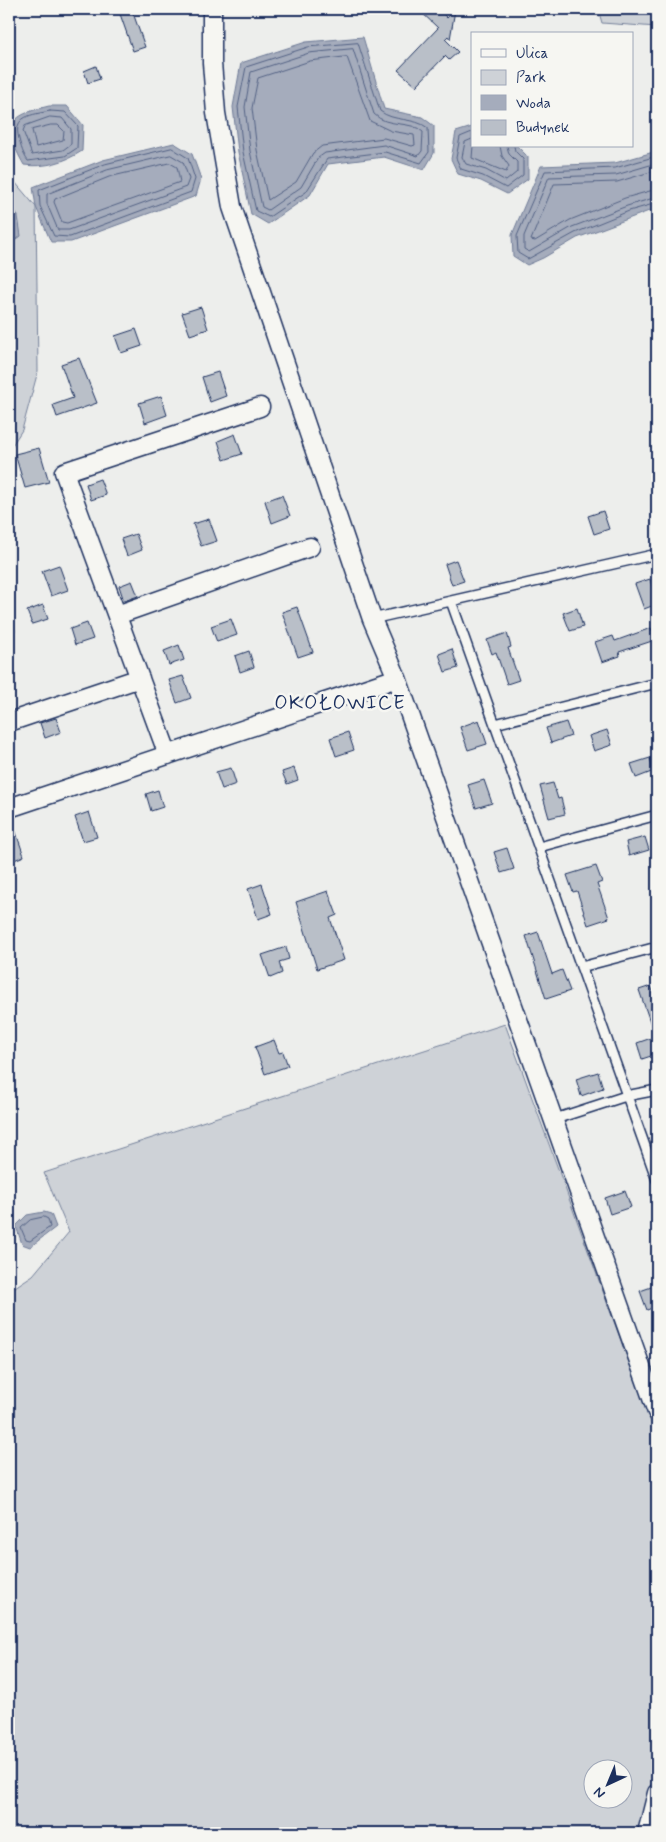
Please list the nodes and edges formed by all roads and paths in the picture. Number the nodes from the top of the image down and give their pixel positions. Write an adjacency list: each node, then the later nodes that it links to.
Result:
1 (212, 9): 7 (street)
2 (260, 407): 6 (street)
3 (310, 547): 6 (street)
4 (657, 554): 5 (lane)
5 (451, 601): 7 (lane); 12 (lane)
6 (117, 615): 8 (street)
7 (372, 619): 9 (street)
8 (140, 678): 11 (street); 13 (street)
9 (397, 678): 13 (street); 21 (street)
10 (657, 683): 12 (lane)
11 (9, 722)
12 (495, 724): 16 (lane)
13 (168, 754): 14 (street)
14 (9, 808)
15 (657, 815): 16 (lane)
16 (539, 847): 18 (lane)
17 (657, 947): 18 (lane)
18 (581, 967): 20 (lane)
19 (657, 1090): 20 (lane)
20 (626, 1096): 21 (lane); 22 (lane)
21 (555, 1119): 23 (street)
22 (657, 1180)
23 (657, 1412)
24 (657, 1793): 25 (street)
25 (647, 1833)

